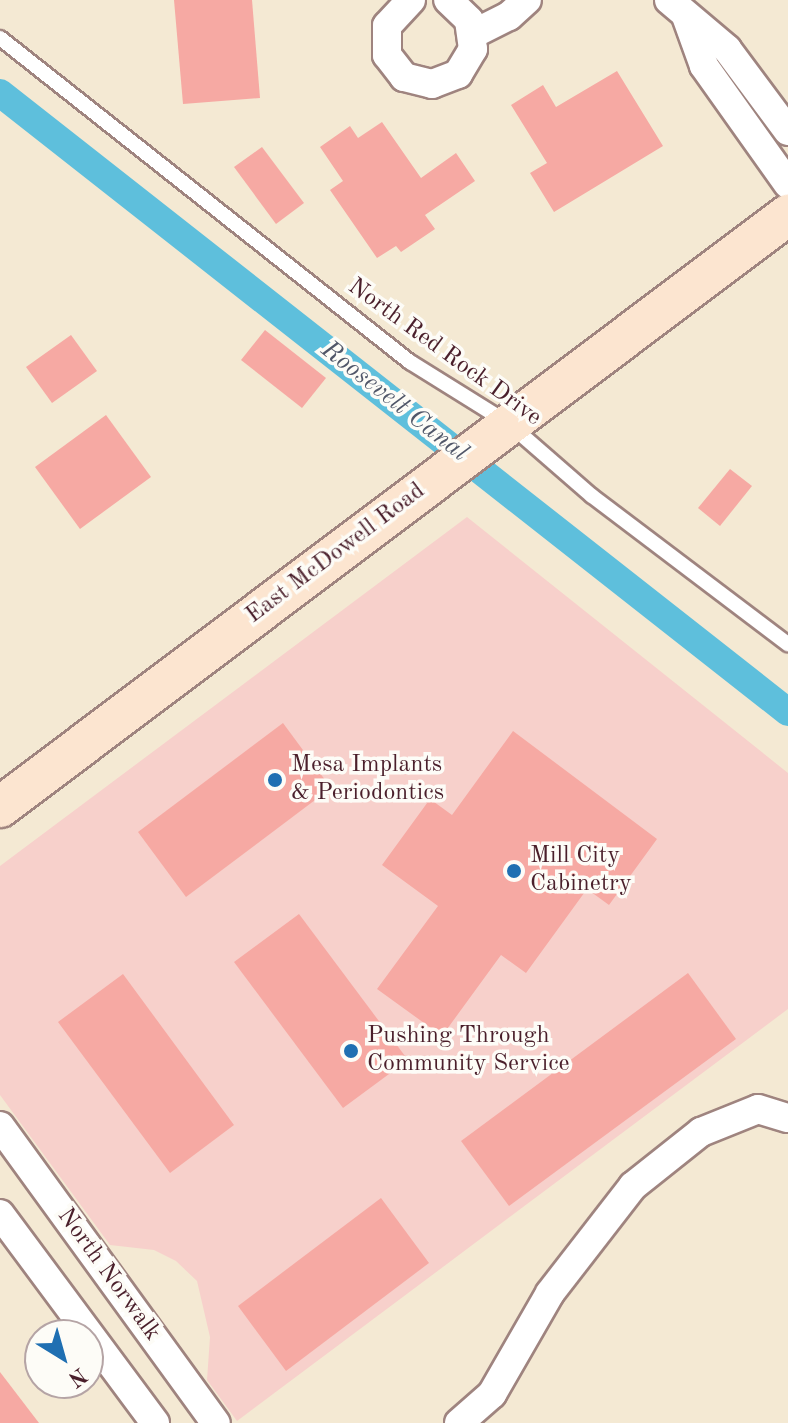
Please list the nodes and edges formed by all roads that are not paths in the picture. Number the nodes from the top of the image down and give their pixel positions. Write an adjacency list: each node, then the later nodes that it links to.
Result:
1 (411, 0): 5 (street)
2 (448, 0): 5 (street)
3 (527, 0): 5 (street)
4 (677, 8): 7 (street); 8 (street)
5 (473, 34)
6 (0, 38): 10 (lane, North Red Rock Drive)
7 (788, 131)
8 (788, 184)
9 (788, 215): 10 (main road, East McDowell Road)
10 (502, 428): 11 (lane, North Red Rock Drive); 12 (main road, East McDowell Road)
11 (788, 644)
12 (0, 807)
13 (788, 1118): 18 (street)
14 (0, 1126): 17 (street, North Norwalk)
15 (0, 1214): 16 (street, North Norwalk)
16 (155, 1423)
17 (216, 1423)
18 (459, 1423)

